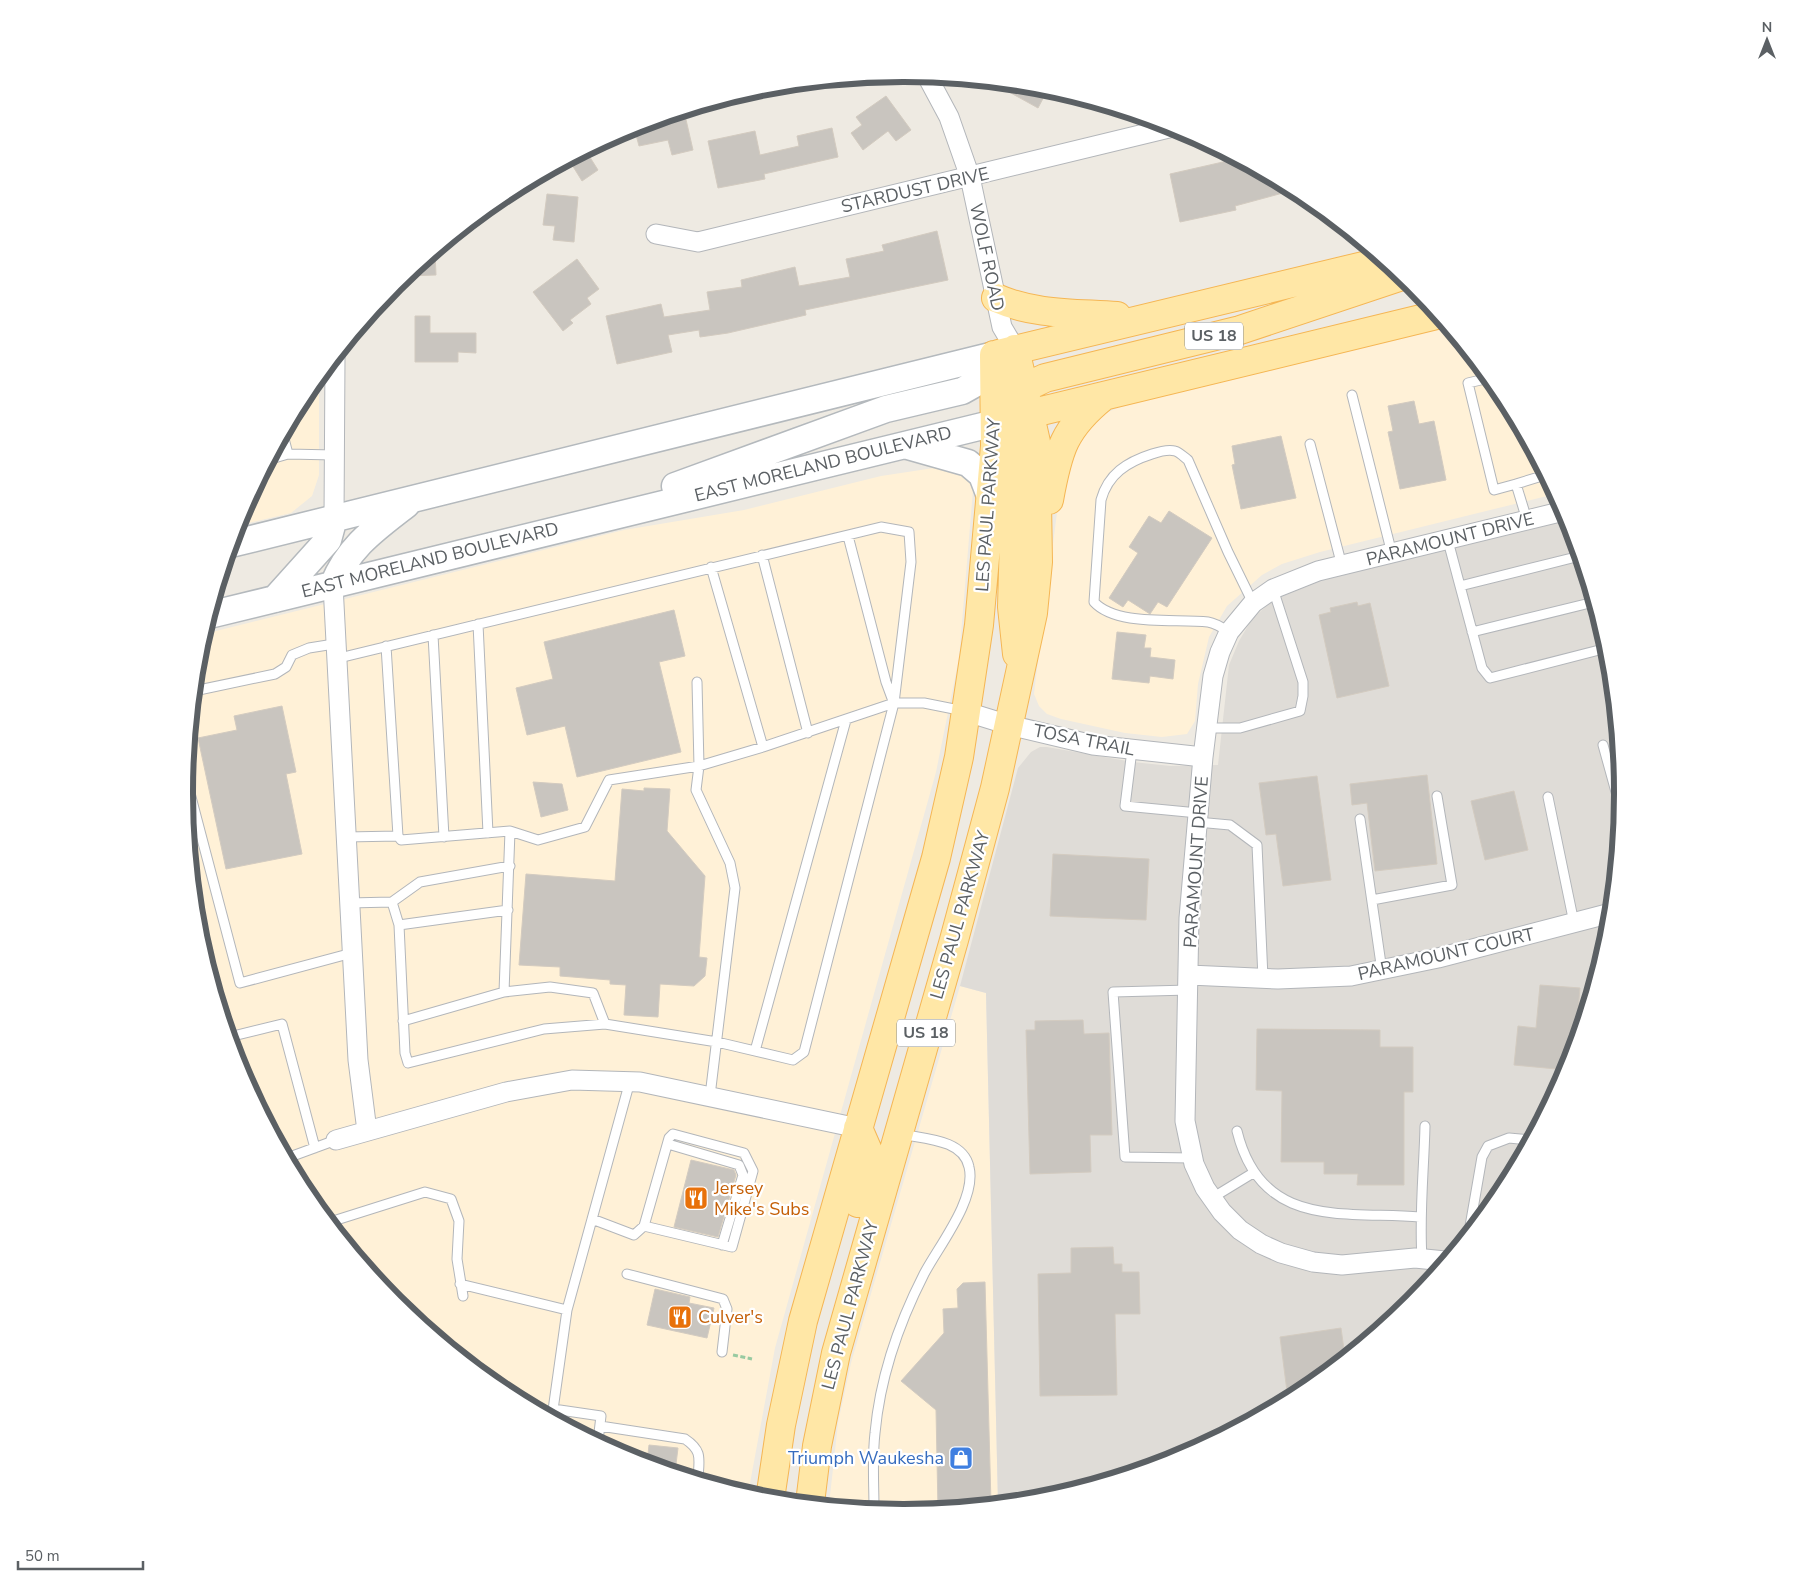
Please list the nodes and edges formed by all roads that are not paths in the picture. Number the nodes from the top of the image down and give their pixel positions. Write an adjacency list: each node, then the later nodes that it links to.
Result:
1 (931, 83): 3 (street, WOLF ROAD)
2 (1159, 131): 3 (street, STARDUST DRIVE)
3 (970, 177): 4 (street, STARDUST DRIVE); 7 (street, WOLF ROAD)
4 (656, 234)
5 (1376, 263): 9 (main road)
6 (1393, 279): 15 (main road, US 18)
7 (996, 298): 9 (main road); 10 (street, WOLF ROAD)
8 (1430, 317): 13 (main road, EAST MORELAND BOULEVARD / US 18)
9 (1144, 318): 10 (main road)
10 (1002, 354): 15 (main road, LES PAUL PARKWAY); 15 (main road, LES PAUL PARKWAY / US 18); 25 (main road); 27 (main road)
11 (335, 367): 20 (street)
12 (1481, 380): 23 (lane)
13 (1108, 394): 15 (main road, EAST MORELAND BOULEVARD / US 18); 36 (main road, US 18)
14 (1352, 394): 33 (lane)
15 (1015, 408): 18 (main road, EAST MORELAND BOULEVARD); 24 (main road, LES PAUL PARKWAY / US 18); 36 (main road, LES PAUL PARKWAY); 53 (main road)
16 (286, 443): 19 (lane)
17 (1310, 444): 38 (lane)
18 (905, 445): 24 (main road); 27 (main road, EAST MORELAND BOULEVARD)
19 (288, 454): 20 (lane); 21 (lane)
20 (334, 455): 28 (street)
21 (278, 457)
22 (1540, 477): 23 (lane)
23 (1516, 484): 29 (lane)
24 (990, 496): 57 (main road, LES PAUL PARKWAY / US 18)
25 (413, 498): 28 (main road); 39 (main road)
26 (1556, 513): 29 (street, PARAMOUNT DRIVE)
27 (610, 515): 39 (main road, EAST MORELAND BOULEVARD)
28 (334, 518): 32 (main road); 42 (main road)
29 (1527, 520): 31 (street, PARAMOUNT DRIVE)
30 (848, 536): 34 (lane); 56 (lane); 56 (lane)
31 (1448, 541): 33 (street, PARAMOUNT DRIVE); 40 (lane)
32 (239, 542)
33 (1392, 554): 38 (street, PARAMOUNT DRIVE)
34 (762, 555): 37 (lane); 61 (lane)
35 (1573, 558): 40 (lane)
36 (1038, 562): 53 (main road, LES PAUL PARKWAY / US 18)
37 (711, 566): 46 (lane); 63 (lane)
38 (1342, 566): 41 (street, PARAMOUNT DRIVE)
39 (333, 585): 42 (main road, EAST MORELAND BOULEVARD); 52 (street)
40 (1460, 586): 48 (lane)
41 (1272, 589): 43 (street, PARAMOUNT DRIVE); 60 (lane)
42 (275, 599): 45 (main road, EAST MORELAND BOULEVARD)
43 (1253, 603): 47 (street, PARAMOUNT DRIVE); 47 (lane)
44 (1588, 603): 48 (lane)
45 (216, 614)
46 (478, 624): 49 (lane); 74 (lane)
47 (1229, 632): 60 (street, PARAMOUNT DRIVE)
48 (1472, 632): 51 (lane)
49 (433, 635): 50 (lane); 77 (lane)
50 (386, 646): 52 (lane); 75 (lane)
51 (1599, 650)
52 (335, 651): 55 (lane); 76 (street)
53 (1020, 673): 59 (main road, LES PAUL PARKWAY / US 18)
54 (698, 682): 66 (lane)
55 (201, 690)
56 (894, 703): 57 (lane); 58 (lane); 96 (lane)
57 (967, 712): 59 (street, TOSA TRAIL); 84 (main road, LES PAUL PARKWAY / US 18)
58 (846, 720): 61 (lane); 96 (lane)
59 (1009, 725): 64 (street, TOSA TRAIL); 103 (main road, LES PAUL PARKWAY / US 18)
60 (1208, 728): 65 (street, PARAMOUNT DRIVE)
61 (808, 733): 63 (lane)
62 (1603, 745): 67 (lane)
63 (763, 747): 66 (lane)
64 (1132, 750): 65 (street, TOSA TRAIL); 71 (lane)
65 (1203, 757): 71 (street, PARAMOUNT DRIVE)
66 (699, 766): 73 (lane); 95 (lane)
67 (1614, 783)
68 (1437, 796): 79 (lane)
69 (1548, 797): 85 (lane)
70 (194, 807): 87 (lane)
71 (1198, 818): 89 (lane); 90 (street, PARAMOUNT DRIVE)
72 (1360, 819): 79 (lane)
73 (510, 831): 74 (lane); 78 (lane)
74 (488, 833): 77 (lane)
75 (398, 836): 76 (lane); 77 (lane)
76 (345, 837): 81 (street)
77 (444, 837)
78 (510, 866): 80 (lane); 82 (lane)
79 (1372, 900): 88 (lane)
80 (392, 902): 81 (lane); 86 (lane)
81 (349, 903): 87 (street)
82 (508, 910): 86 (lane); 91 (lane)
83 (1603, 915): 85 (street, PARAMOUNT COURT)
84 (918, 921): 100 (main road, LES PAUL PARKWAY / US 18); 103 (main road)
85 (1574, 924): 88 (street, PARAMOUNT COURT)
86 (399, 925): 92 (lane)
87 (352, 952): 101 (street)
88 (1382, 972): 89 (street, PARAMOUNT COURT)
89 (1263, 978): 90 (street, PARAMOUNT COURT)
90 (1189, 982): 109 (street, PARAMOUNT DRIVE); 109 (lane)
91 (504, 992): 92 (lane); 93 (lane)
92 (403, 1021): 93 (lane)
93 (605, 1024): 95 (lane)
94 (236, 1035): 107 (lane)
95 (717, 1042): 96 (lane); 98 (lane)
96 (754, 1051)
97 (630, 1081): 98 (street); 101 (street); 113 (lane)
98 (710, 1096): 100 (street)
99 (1425, 1126): 112 (lane)
100 (858, 1128): 123 (main road); 131 (main road, LES PAUL PARKWAY / US 18)
101 (367, 1131): 105 (street)
102 (1236, 1132): 110 (lane)
103 (898, 1134): 123 (main road, LES PAUL PARKWAY / US 18); 133 (lane)
104 (1524, 1139): 115 (lane)
105 (336, 1140): 107 (lane)
106 (669, 1141): 116 (lane); 117 (lane); 117 (lane)
107 (315, 1148): 108 (lane)
108 (293, 1156)
109 (1192, 1158): 111 (street, PARAMOUNT DRIVE)
110 (1253, 1173): 111 (lane); 112 (lane)
111 (1212, 1198): 118 (street, PARAMOUNT DRIVE)
112 (1420, 1217): 118 (lane)
113 (592, 1219): 116 (lane); 124 (lane)
114 (336, 1220): 121 (lane)
115 (1471, 1220)
116 (644, 1226): 117 (lane)
117 (722, 1245)
118 (1422, 1258): 119 (street, PARAMOUNT DRIVE)
119 (1439, 1260)
120 (627, 1274): 125 (lane)
121 (460, 1284): 122 (lane); 124 (lane)
122 (463, 1296)
123 (849, 1302): 132 (main road, LES PAUL PARKWAY / US 18)
124 (567, 1310): 126 (lane)
125 (722, 1352)
126 (553, 1411)
127 (558, 1413): 128 (lane)
128 (600, 1426): 129 (lane); 130 (lane)
129 (599, 1434)
130 (698, 1473)
131 (771, 1491)
132 (811, 1497)
133 (874, 1503)

